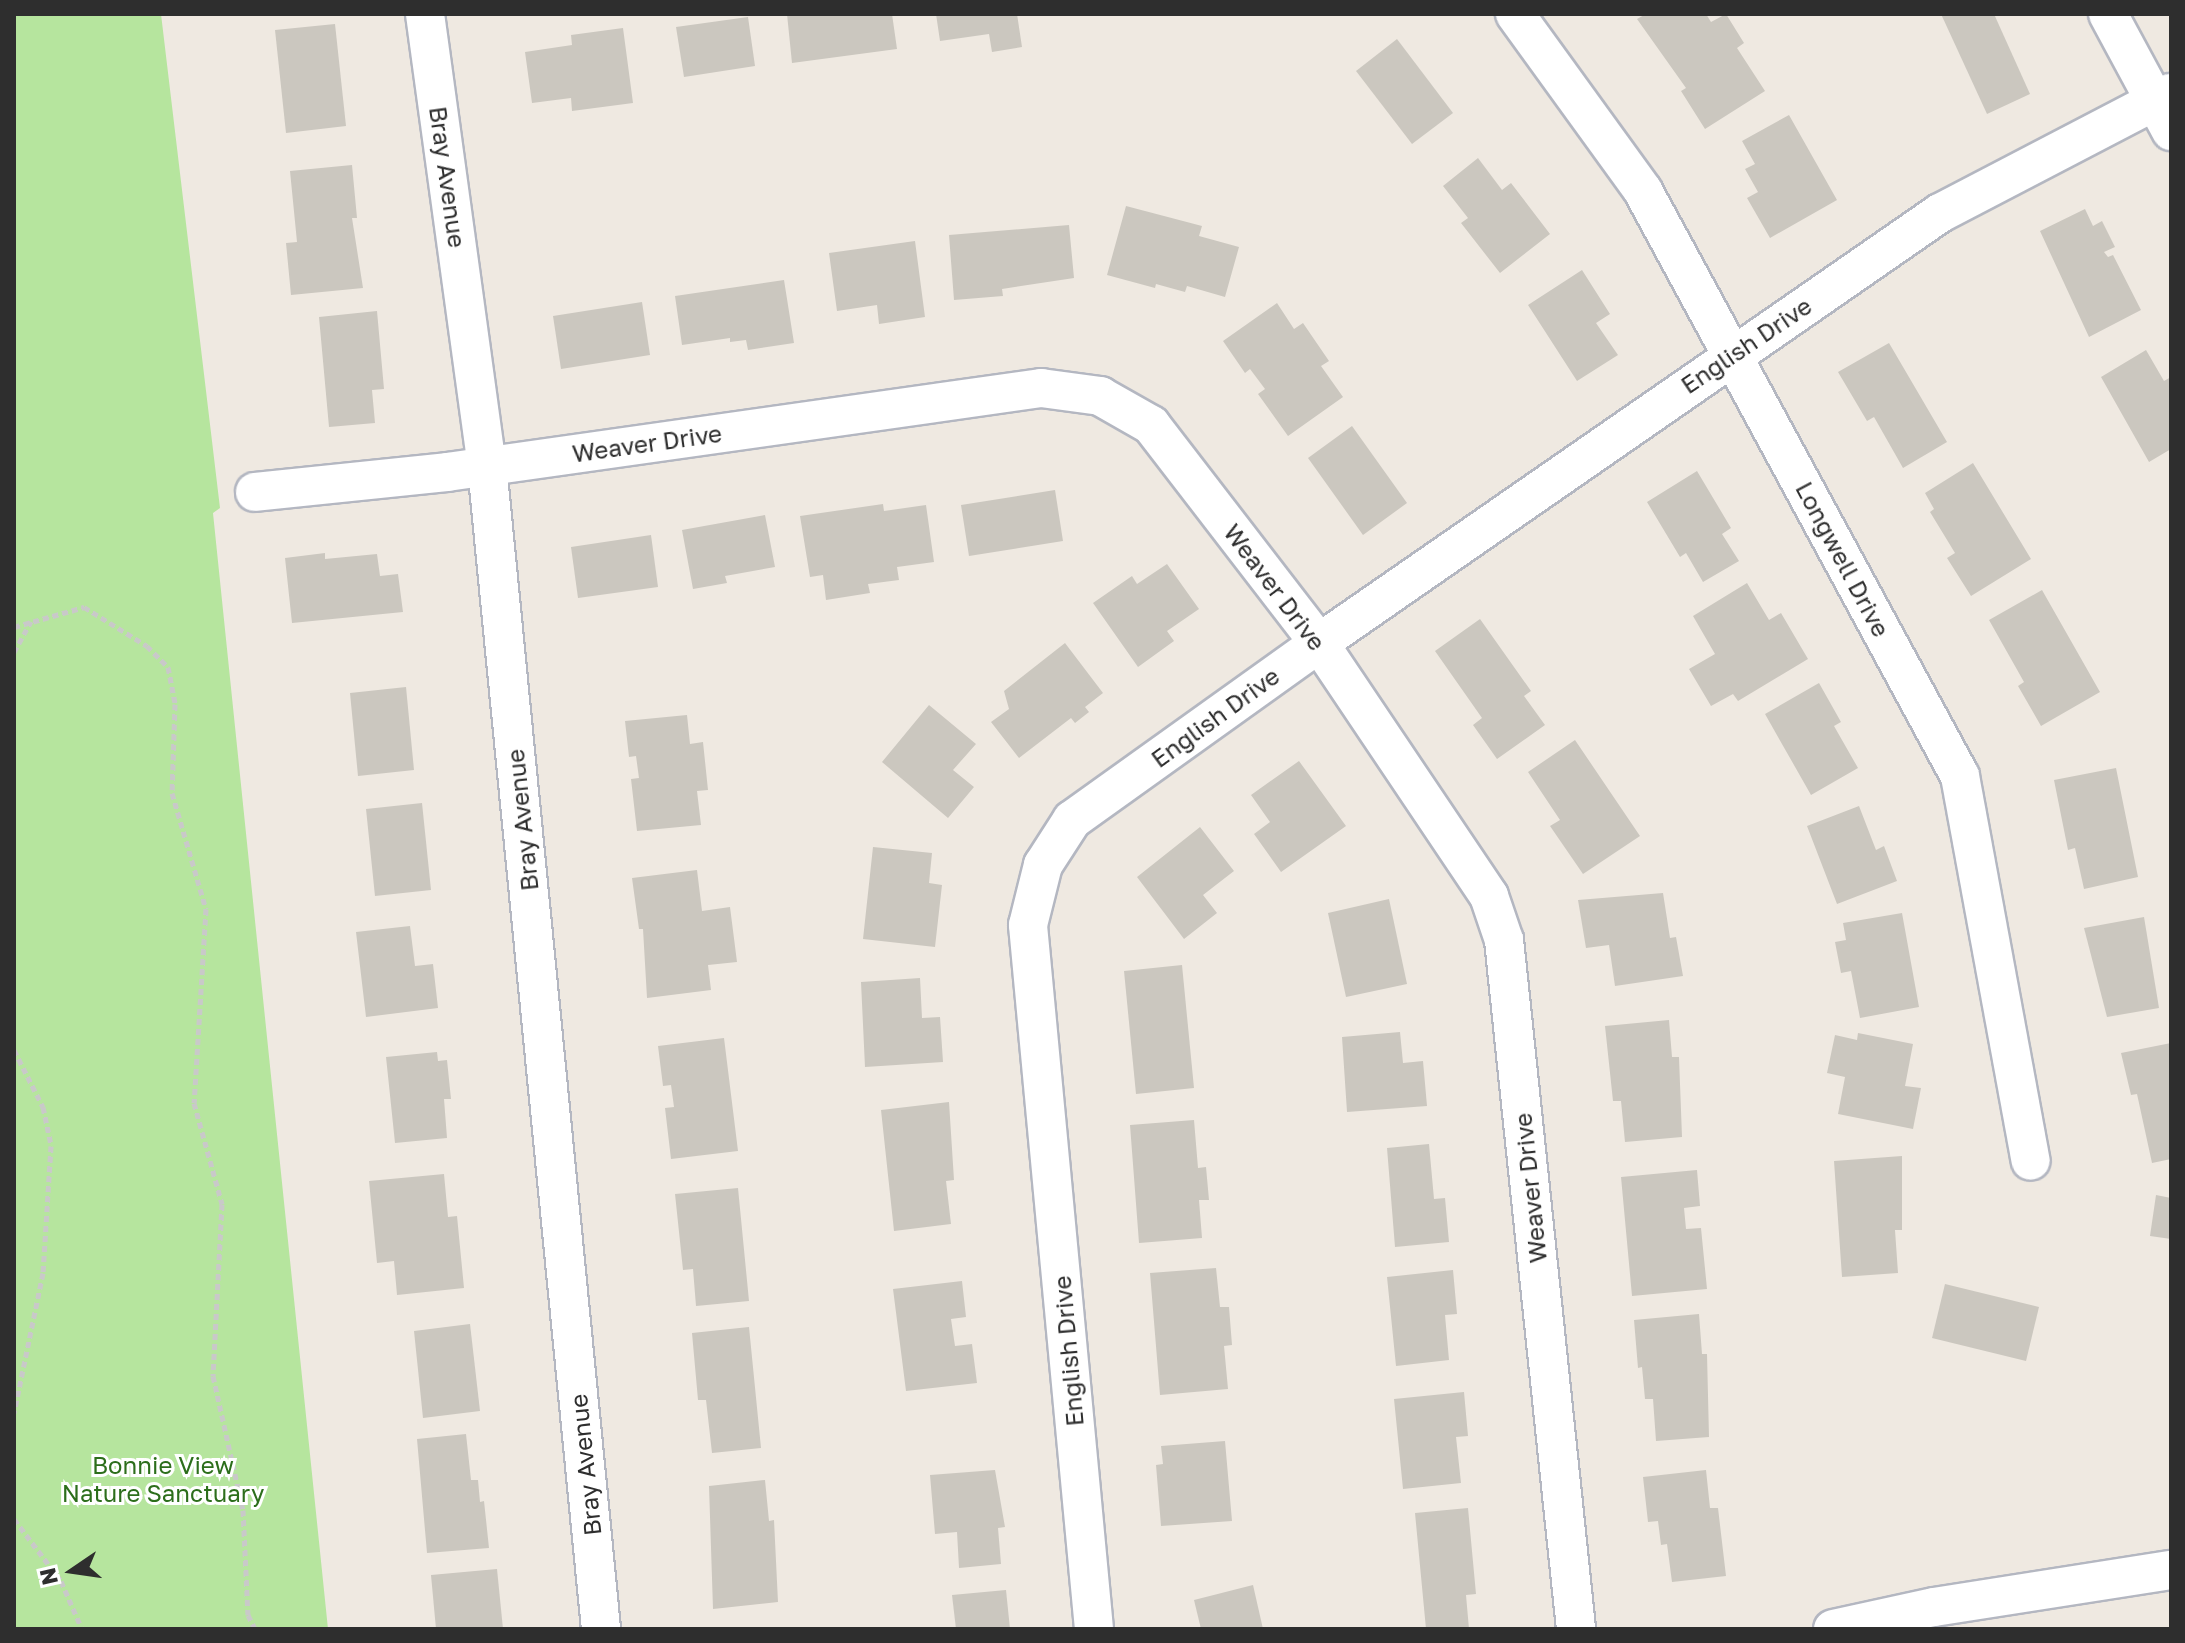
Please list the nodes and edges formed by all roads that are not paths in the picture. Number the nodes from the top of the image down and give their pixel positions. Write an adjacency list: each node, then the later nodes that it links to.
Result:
1 (425, 14): 6 (street, Bray Avenue)
2 (1515, 14): 5 (street, Longwell Drive)
3 (2108, 14): 4 (street)
4 (2166, 108): 5 (street, English Drive)
5 (1733, 353): 8 (street, English Drive); 9 (street, Longwell Drive)
6 (487, 466): 7 (street, Weaver Drive); 8 (street, Weaver Drive); 11 (street, Bray Avenue)
7 (255, 492)
8 (1319, 643): 12 (street, English Drive); 13 (street, Weaver Drive)
9 (2031, 1161)
10 (2171, 1570): 14 (street)
11 (601, 1629)
12 (1094, 1629)
13 (1576, 1629)
14 (1833, 1629)

